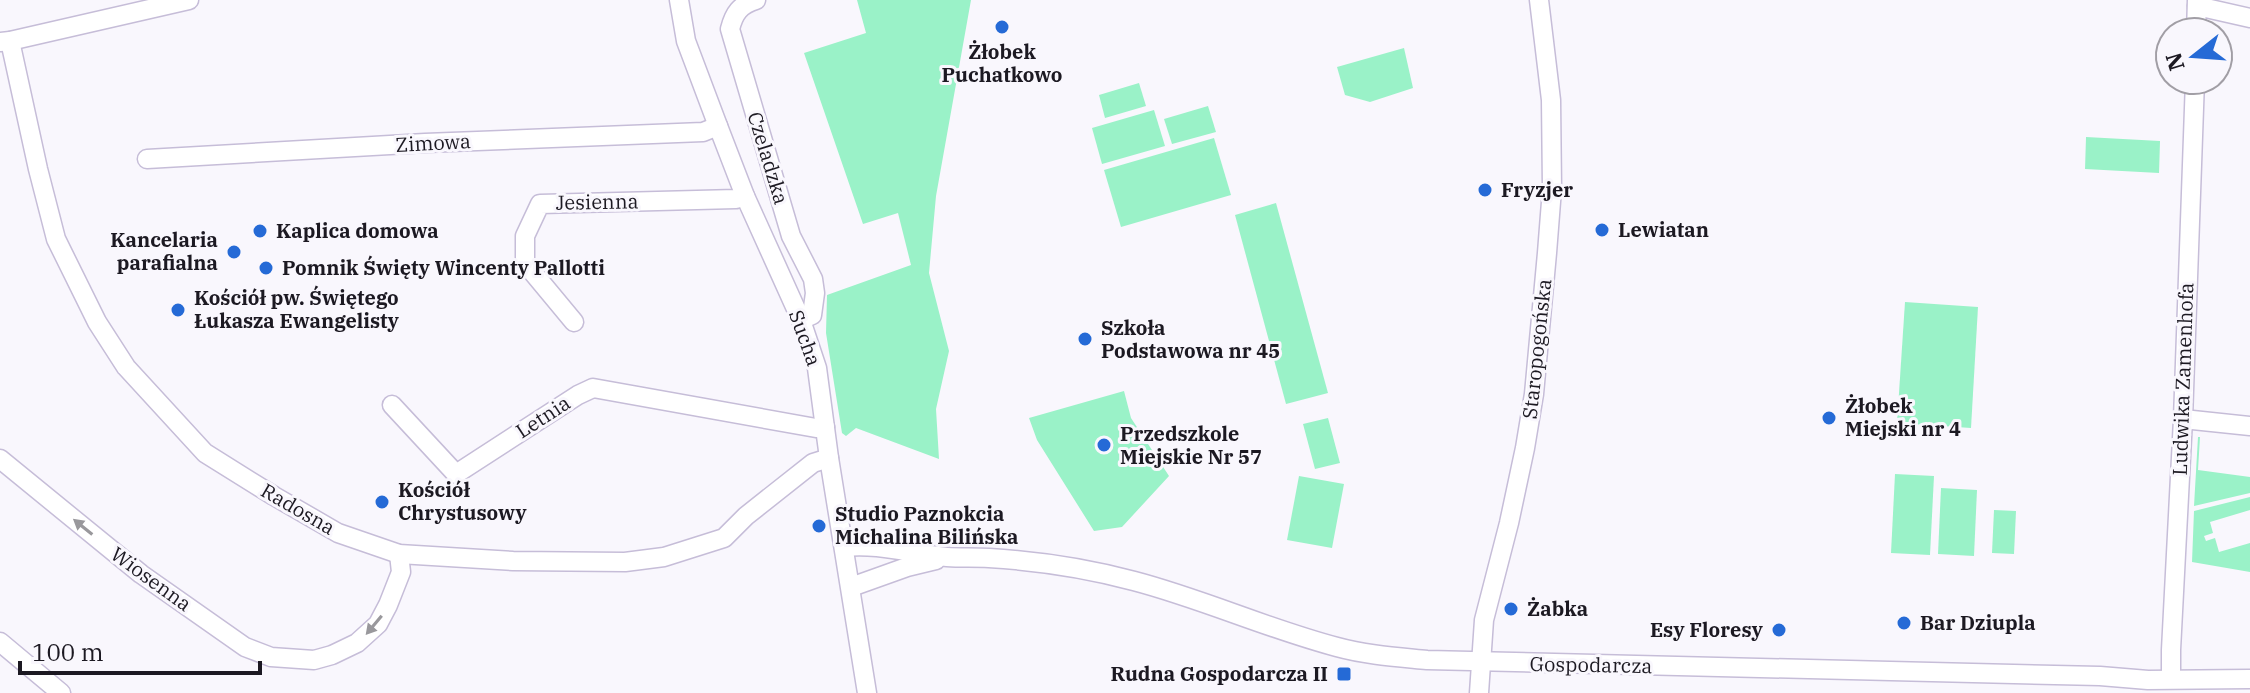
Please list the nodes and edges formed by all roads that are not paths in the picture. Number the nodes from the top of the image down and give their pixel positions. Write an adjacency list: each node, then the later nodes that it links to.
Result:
1 (189, 0): 7 (street)
2 (679, 0): 9 (street, Sucha)
3 (756, 0): 12 (street, Czeladzka)
4 (1539, 0): 25 (street, Staropogońska)
5 (2197, 3): 6 (street)
6 (2250, 18)
7 (5, 42): 21 (street, Radosna)
8 (2194, 96): 15 (street, Ludwika Zamenhofa)
9 (718, 126): 10 (street, Zimowa); 11 (street, Sucha)
10 (147, 159)
11 (745, 196): 12 (street, Sucha); 13 (street, Jesienna)
12 (801, 320): 17 (street, Sucha)
13 (574, 322)
14 (392, 405): 17 (street, Letnia)
15 (2183, 419): 16 (street); 26 (street, Ludwika Zamenhofa)
16 (2250, 426)
17 (825, 427): 18 (street, Sucha)
18 (829, 458): 20 (street, Sucha); 21 (street, Radosna)
19 (0, 459): 21 (street, Wiosenna, one-way to 19)
20 (844, 547): 22 (street, Gospodarcza); 23 (street, Sucha)
21 (399, 554)
22 (946, 557): 23 (street, Gospodarcza); 25 (street, Gospodarcza)
23 (851, 587): 29 (street, Sucha)
24 (0, 642): 28 (street)
25 (1480, 663): 26 (street, Gospodarcza); 30 (street, Staropogońska)
26 (2171, 678): 27 (street, Gospodarcza)
27 (2250, 679)
28 (61, 693)
29 (867, 693)
30 (1479, 693)

